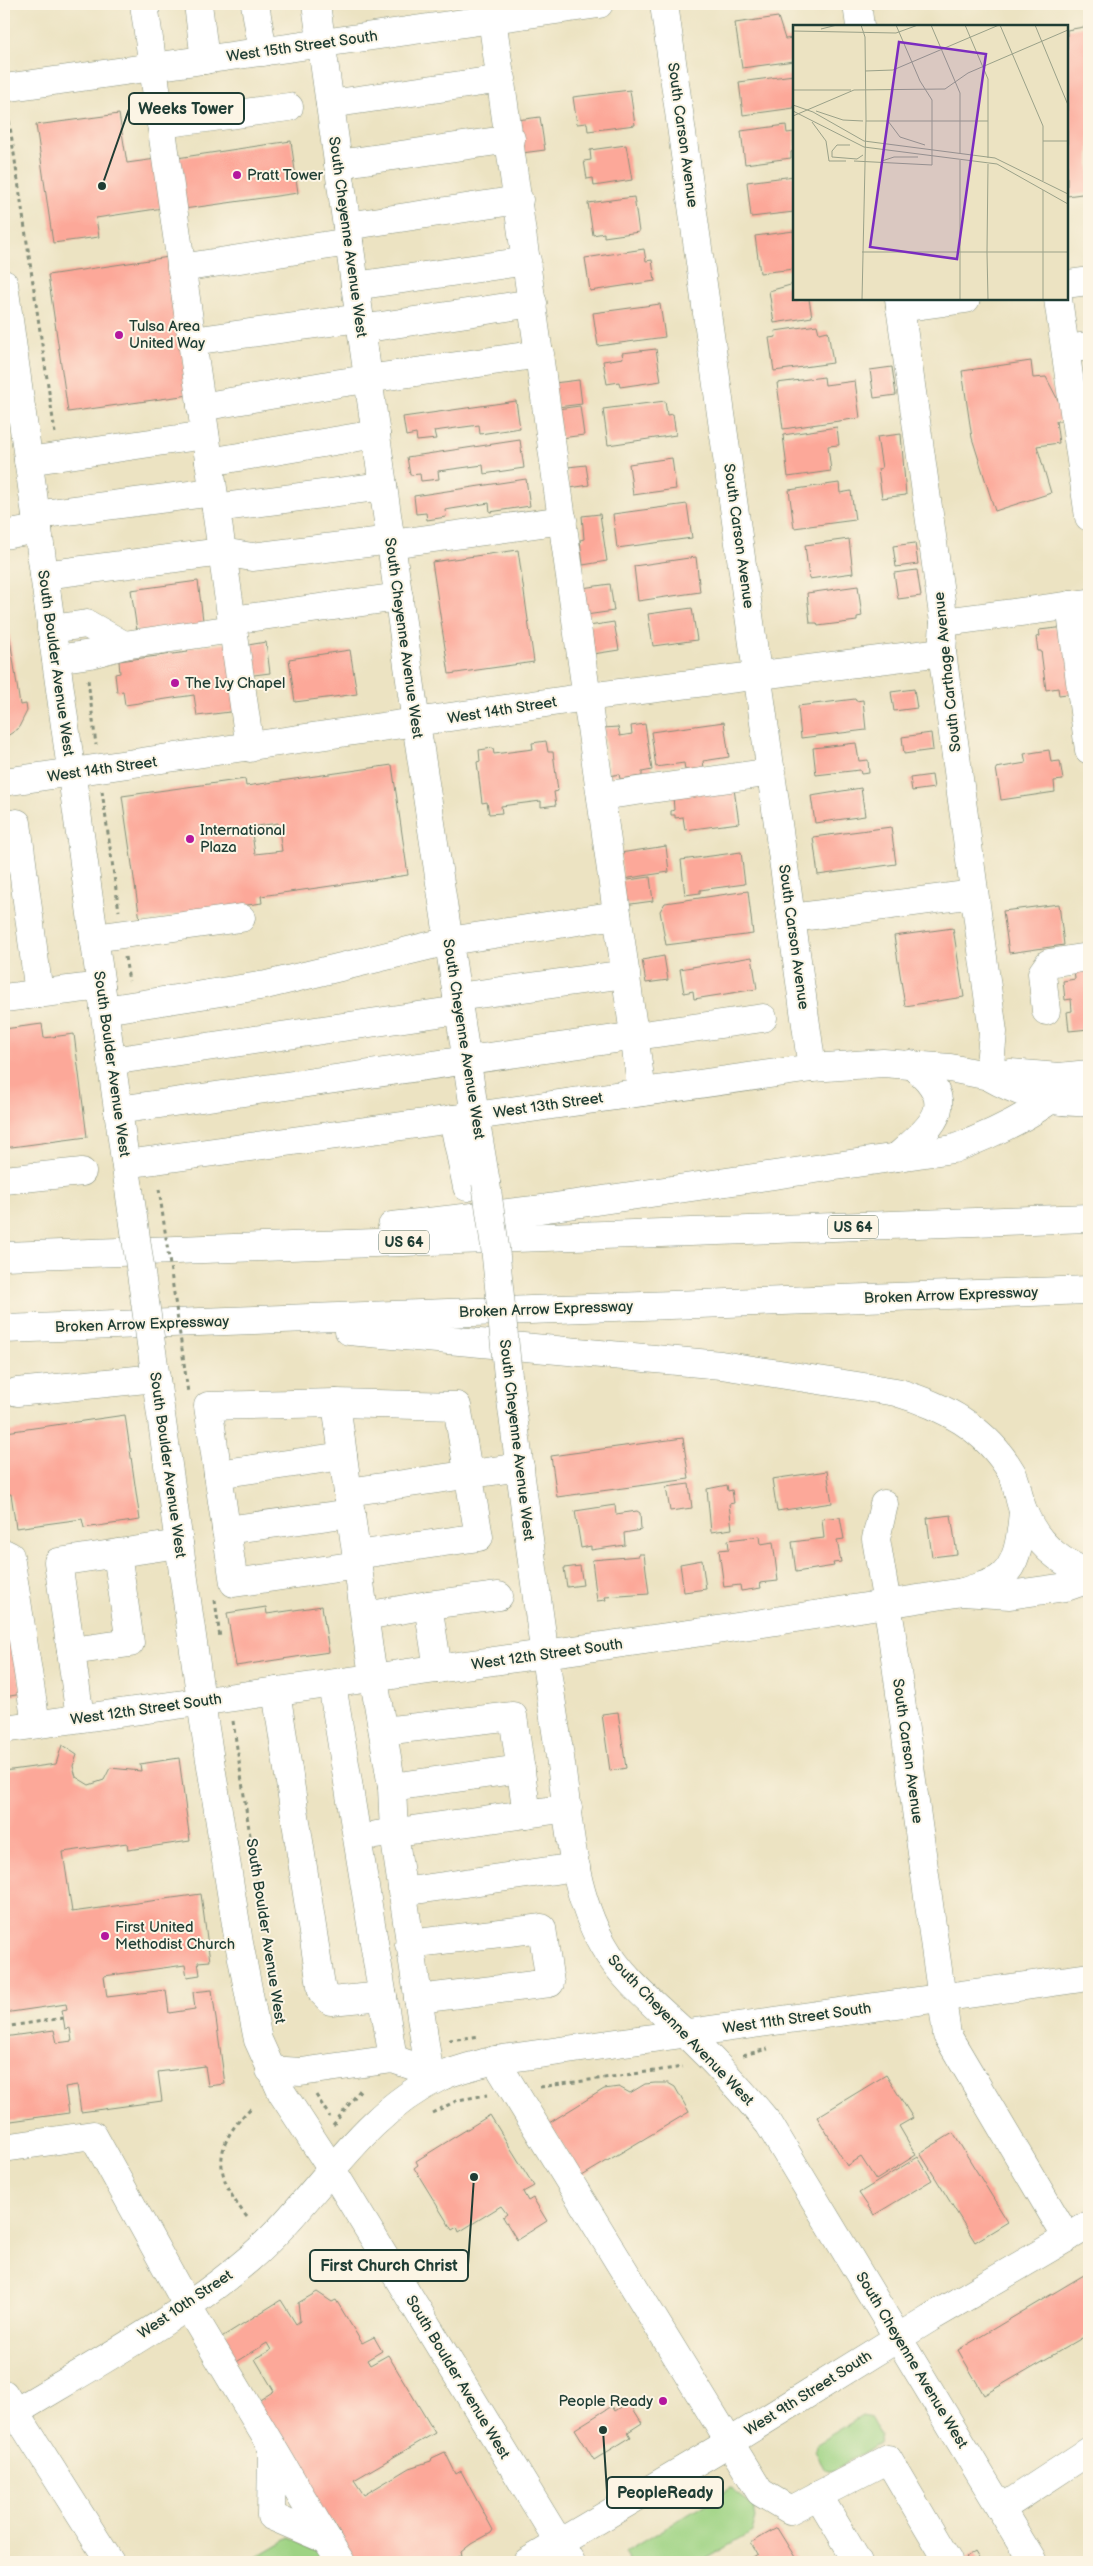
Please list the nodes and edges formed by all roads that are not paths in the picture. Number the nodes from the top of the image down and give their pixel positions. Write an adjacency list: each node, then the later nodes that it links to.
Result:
1 (144, 4): 13 (main road)
2 (198, 4): 12 (main road)
3 (255, 4): 11 (main road)
4 (316, 4): 10 (main road, South Cheyenne Avenue West)
5 (599, 4): 8 (main road, West 15th Street South)
6 (664, 4): 59 (main road, South Carson Avenue)
7 (857, 4): 9 (main road)
8 (492, 11): 10 (main road, West 15th Street South); 14 (main road)
9 (860, 25)
10 (321, 44): 11 (main road, West 15th Street South); 16 (main road, South Cheyenne Avenue West)
11 (263, 52): 12 (main road, West 15th Street South)
12 (205, 60): 13 (main road, West 15th Street South)
13 (153, 67): 15 (main road, West 15th Street South); 18 (main road)
14 (502, 78): 16 (main road); 19 (main road)
15 (4, 88)
16 (330, 104): 20 (main road, South Cheyenne Avenue West)
17 (289, 107): 18 (main road)
18 (161, 124): 24 (main road)
19 (511, 139): 20 (main road); 21 (main road)
20 (338, 164): 22 (main road, South Cheyenne Avenue West)
21 (519, 200): 22 (main road); 23 (main road)
22 (348, 234): 24 (main road); 26 (main road, South Cheyenne Avenue West)
23 (527, 261): 26 (main road); 30 (main road)
24 (182, 268): 32 (main road)
25 (4, 284): 40 (main road, South Boulder Avenue West)
26 (355, 286): 31 (main road, South Cheyenne Avenue West)
27 (1072, 287): 33 (main road); 44 (main road)
28 (949, 300): 29 (main road)
29 (899, 303): 53 (main road, South Carthage Avenue)
30 (533, 304): 31 (main road); 34 (main road)
31 (360, 324): 32 (main road); 35 (main road, South Cheyenne Avenue West)
32 (192, 341): 37 (main road)
33 (1085, 347): 36 (main road)
34 (540, 354): 35 (main road); 45 (main road)
35 (368, 379): 37 (main road); 38 (main road, South Cheyenne Avenue West)
36 (1089, 405)
37 (201, 407): 39 (main road)
38 (376, 434): 41 (main road); 42 (main road, South Cheyenne Avenue West)
39 (205, 435): 40 (main road); 41 (main road)
40 (28, 460): 46 (main road, South Boulder Avenue West)
41 (209, 462): 43 (main road)
42 (383, 486): 43 (main road); 48 (main road, South Cheyenne Avenue West)
43 (214, 500): 46 (main road); 49 (main road)
44 (1089, 517)
45 (563, 520): 48 (main road); 60 (main road)
46 (37, 522): 47 (main road); 50 (main road, South Boulder Avenue West)
47 (4, 535)
48 (391, 542): 49 (main road); 51 (main road, South Cheyenne Avenue West)
49 (222, 552): 50 (main road); 54 (main road)
50 (44, 575): 55 (main road, South Boulder Avenue West)
51 (399, 597): 54 (main road); 61 (main road, South Cheyenne Avenue West)
52 (1080, 604): 53 (main road); 63 (main road)
53 (944, 622): 57 (main road, South Carthage Avenue)
54 (232, 625): 56 (main road); 62 (main road)
55 (51, 629): 56 (main road); 58 (main road, South Boulder Avenue West)
56 (124, 645): 58 (main road)
57 (942, 652): 59 (main road, West 14th Street); 69 (main road, South Carthage Avenue)
58 (56, 659): 65 (main road, South Boulder Avenue West)
59 (759, 674): 60 (main road, West 14th Street); 64 (main road, South Carson Avenue)
60 (587, 697): 61 (main road, West 14th Street); 67 (main road)
61 (416, 723): 62 (main road, West 14th Street); 74 (main road, South Cheyenne Avenue West)
62 (250, 748): 65 (main road, West 14th Street)
63 (1089, 750)
64 (772, 772): 67 (main road); 72 (main road, South Carson Avenue)
65 (72, 773): 66 (main road, West 14th Street); 73 (main road, South Boulder Avenue West)
66 (4, 782)
67 (601, 796): 70 (main road)
68 (4, 825): 77 (main road)
69 (974, 894): 72 (main road); 89 (main road, South Carthage Avenue)
70 (617, 915): 74 (main road); 76 (main road)
71 (241, 918): 73 (main road)
72 (792, 918): 87 (main road, South Carson Avenue)
73 (94, 938): 79 (main road, South Boulder Avenue West)
74 (449, 941): 79 (main road); 80 (main road, South Cheyenne Avenue West)
75 (1089, 957): 81 (main road)
76 (626, 974): 80 (main road); 83 (main road)
77 (39, 994): 78 (main road); 79 (main road)
78 (4, 998)
79 (103, 998): 84 (main road, South Boulder Avenue West)
80 (458, 1004): 84 (main road); 85 (main road, South Cheyenne Avenue West)
81 (1046, 1011)
82 (763, 1018): 83 (main road)
83 (634, 1037): 85 (main road); 90 (main road)
84 (111, 1060): 93 (main road, South Boulder Avenue West)
85 (467, 1060): 93 (main road); 94 (main road, South Cheyenne Avenue West)
86 (911, 1064): 87 (main road, West 13th Street); 89 (main road, West 13th Street); 95 (main road)
87 (812, 1068): 90 (main road, West 13th Street)
88 (1089, 1075): 89 (main road); 91 (main road)
89 (989, 1076): 91 (main road)
90 (642, 1092): 94 (main road, West 13th Street)
91 (1049, 1101): 92 (main road); 95 (main road)
92 (1089, 1102)
93 (118, 1110): 97 (main road, South Boulder Avenue West)
94 (464, 1117): 97 (main road, West 13th Street); 109 (main road, South Cheyenne Avenue West, bridge)
95 (897, 1157): 100 (main road)
96 (82, 1172): 98 (main road)
97 (127, 1177): 105 (main road, South Boulder Avenue West, bridge)
98 (4, 1180)
99 (1089, 1218): 100 (main road, US 64)
100 (191, 1248): 101 (main road, US 64)
101 (4, 1256)
102 (1089, 1290): 103 (main road, Broken Arrow Expressway)
103 (238, 1320): 104 (main road, Broken Arrow Expressway); 114 (main road)
104 (4, 1329)
105 (155, 1372): 106 (main road); 116 (main road, South Boulder Avenue West)
106 (17, 1392)
107 (336, 1402): 108 (main road); 110 (main road); 111 (main road)
108 (343, 1456): 110 (main road); 112 (main road)
109 (520, 1468): 111 (main road); 128 (main road, South Cheyenne Avenue West)
110 (218, 1474): 115 (main road)
111 (468, 1475): 112 (main road); 119 (main road)
112 (349, 1502): 115 (main road); 119 (main road)
113 (884, 1504): 125 (main road, South Carson Avenue)
114 (1023, 1511): 120 (main road); 122 (main road)
115 (226, 1530): 119 (main road)
116 (179, 1544): 118 (main road); 133 (main road, South Boulder Avenue West)
117 (4, 1553): 135 (main road)
118 (117, 1553): 127 (main road); 127 (main road)
119 (357, 1560): 126 (main road)
120 (1089, 1574)
121 (1089, 1579): 122 (main road, West 12th Street South)
122 (963, 1592): 125 (main road, West 12th Street South)
123 (499, 1596): 124 (main road)
124 (428, 1605): 126 (main road); 129 (main road)
125 (887, 1605): 128 (main road, West 12th Street South); 149 (main road, South Carson Avenue)
126 (365, 1616): 130 (main road)
127 (71, 1651): 134 (main road)
128 (544, 1654): 129 (main road, West 12th Street South); 140 (main road, South Cheyenne Avenue West)
129 (438, 1669): 130 (main road, West 12th Street South)
130 (375, 1678): 131 (main road, West 12th Street South); 137 (main road)
131 (332, 1684): 132 (main road, West 12th Street South); 143 (main road)
132 (276, 1691): 133 (main road, West 12th Street South); 148 (main road)
133 (201, 1702): 134 (main road, West 12th Street South); 154 (main road, South Boulder Avenue West)
134 (80, 1718): 135 (main road, West 12th Street South)
135 (36, 1724): 136 (main road, West 12th Street South)
136 (4, 1729)
137 (384, 1731): 138 (main road); 139 (main road)
138 (521, 1768): 139 (main road); 141 (main road)
139 (392, 1787): 142 (main road)
140 (568, 1808): 141 (main road); 144 (main road, South Cheyenne Avenue West)
141 (527, 1814): 142 (main road)
142 (394, 1833): 143 (main road); 145 (main road)
143 (357, 1838): 148 (main road)
144 (576, 1867): 145 (main road); 151 (main road, South Cheyenne Avenue West)
145 (402, 1892): 146 (main road)
146 (409, 1944): 150 (main road); 150 (main road)
147 (1089, 1977): 149 (main road, West 11th Street South)
148 (383, 1996): 152 (main road)
149 (942, 1998): 151 (main road, West 11th Street South); 158 (main road, South Carson Avenue)
150 (418, 1999): 155 (main road)
151 (685, 2033): 153 (main road, West 11th Street South); 160 (main road, South Cheyenne Avenue West)
152 (393, 2059): 154 (main road); 155 (main road)
153 (494, 2060): 155 (main road, West 11th Street South); 162 (main road)
154 (270, 2070): 157 (main road, South Boulder Avenue West)
155 (435, 2074): 157 (main road, West 11th Street South)
156 (4, 2148): 159 (main road)
157 (331, 2168): 159 (main road, West 10th Street); 167 (main road, South Boulder Avenue West)
158 (1078, 2232): 160 (main road, West 9th Street South)
159 (187, 2305): 161 (main road, West 10th Street); 166 (main road)
160 (898, 2338): 162 (main road, West 9th Street South); 165 (main road, South Cheyenne Avenue West)
161 (8, 2408): 168 (main road)
162 (730, 2442): 164 (main road); 167 (main road, West 9th Street South)
163 (1089, 2452): 165 (main road)
164 (818, 2495): 170 (main road); 171 (main road)
165 (1001, 2509): 172 (main road, South Cheyenne Avenue West)
166 (334, 2551)
167 (565, 2553): 169 (main road, West 9th Street South)
168 (110, 2562)
169 (527, 2562)
170 (858, 2562)
171 (945, 2562)
172 (1033, 2562)

